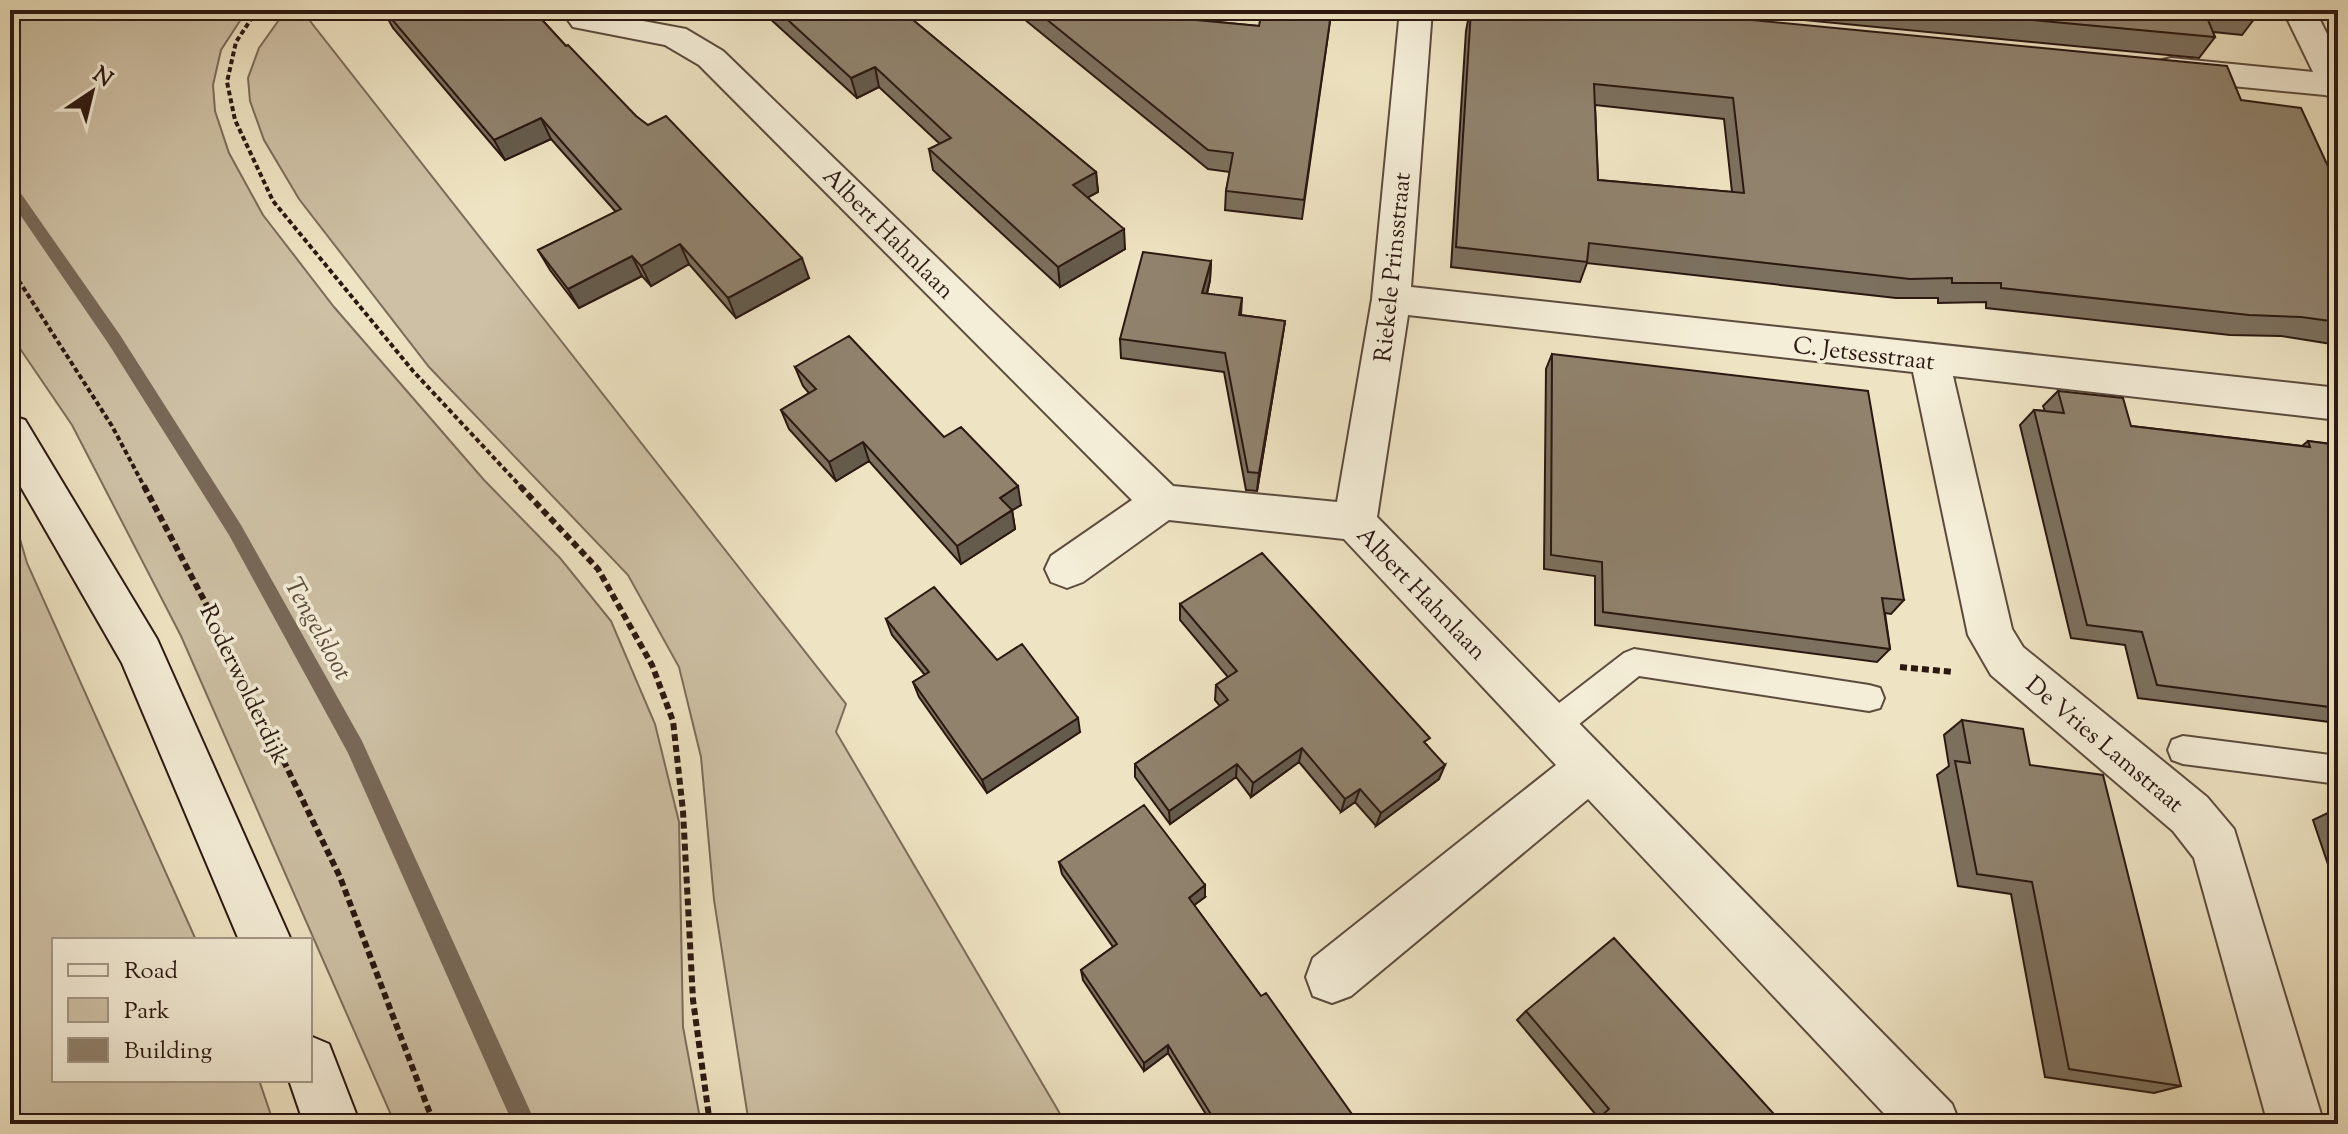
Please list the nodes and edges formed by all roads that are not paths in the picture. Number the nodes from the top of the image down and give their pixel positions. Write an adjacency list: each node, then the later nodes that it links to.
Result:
1 (1416, 10): 6 (street, Riekele Prinsstraat)
2 (2299, 10): 5 (street)
3 (584, 20): 10 (street, Albert Hahnlaan)
4 (2147, 67): 5 (street)
5 (2337, 86)
6 (1391, 299): 7 (street, C. Jetsesstraat); 11 (street, Riekele Prinsstraat)
7 (1930, 361): 8 (street, C. Jetsesstraat); 23 (street, De Vries Lamstraat)
8 (2338, 404)
9 (10, 431): 18 (street)
10 (1162, 502): 11 (street, Albert Hahnlaan); 12 (street)
11 (1355, 522): 14 (street, Albert Hahnlaan)
12 (1067, 569)
13 (1869, 698): 14 (lane)
14 (1552, 727): 16 (street, Albert Hahnlaan)
15 (2183, 750): 17 (lane)
16 (1590, 767): 19 (street); 22 (street, Albert Hahnlaan)
17 (2338, 770)
18 (264, 938)
19 (1332, 977)
20 (312, 1069): 21 (street)
21 (332, 1124)
22 (1932, 1124)
23 (2296, 1124)

